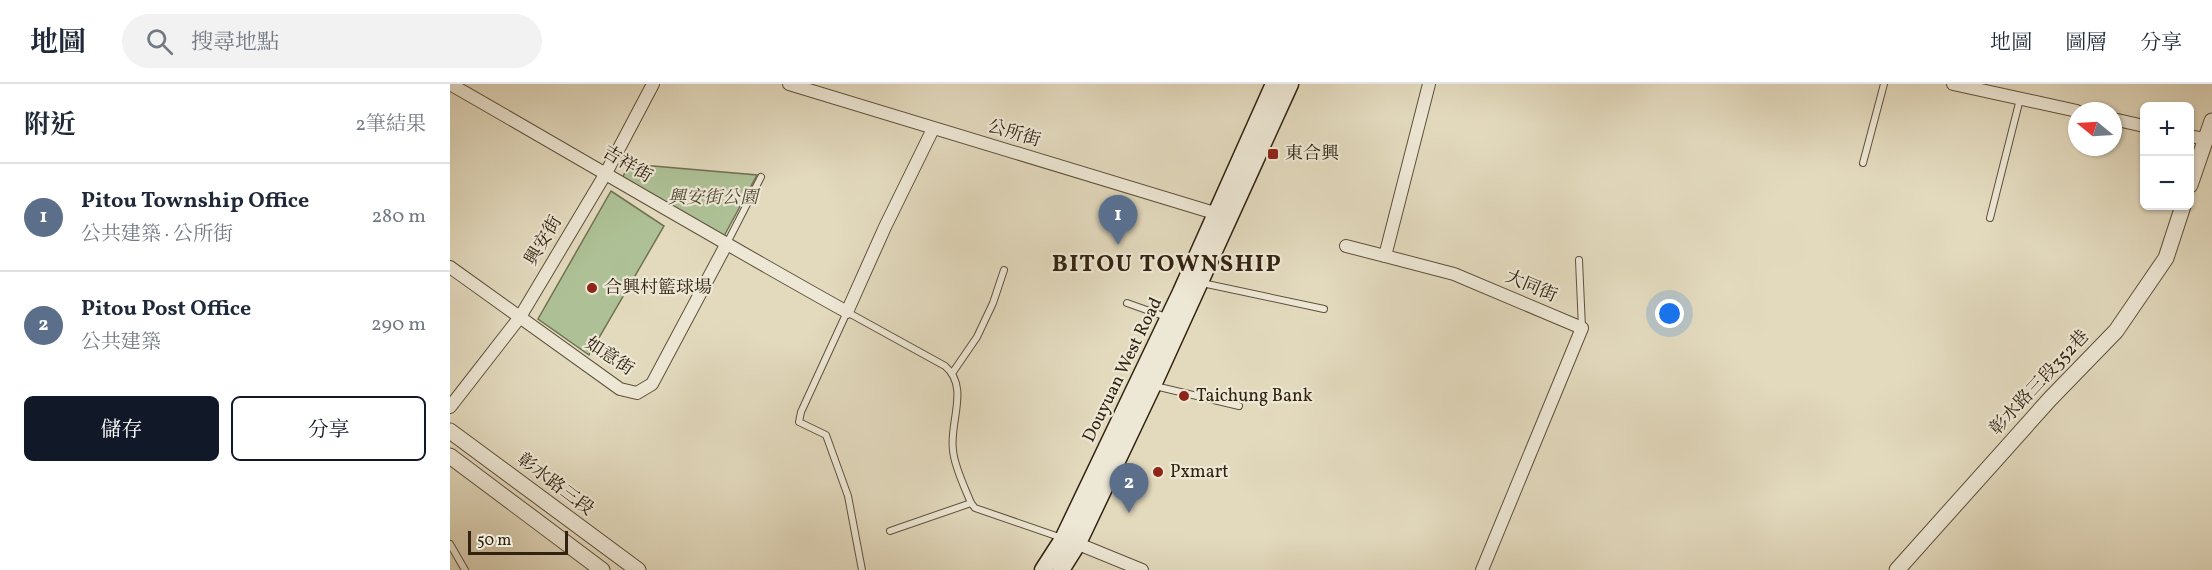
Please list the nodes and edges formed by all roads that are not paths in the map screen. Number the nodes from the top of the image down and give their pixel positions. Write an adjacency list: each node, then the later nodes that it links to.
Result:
1 (450, 84): 19 (street, 吉祥街)
2 (653, 84): 19 (street, 興安街)
3 (789, 84): 15 (street, 公所街)
4 (1274, 84): 22 (main road, Douyuan West Road)
5 (1290, 84): 22 (main road, Douyuan West Road)
6 (1429, 84): 26 (street)
7 (1884, 84): 18 (lane)
8 (1953, 84): 9 (street)
9 (1978, 87): 10 (street)
10 (2020, 99): 11 (street); 23 (lane)
11 (2068, 109)
12 (2212, 120): 16 (street)
13 (2122, 121): 14 (street)
14 (2140, 125)
15 (933, 129): 22 (street, 公所街); 33 (street)
16 (2197, 138): 17 (street)
17 (2194, 158)
18 (1863, 163)
19 (606, 173): 24 (street, 吉祥街); 34 (street, 興安街)
20 (761, 177): 24 (lane)
21 (2182, 210): 55 (street, 彰水路三段352巷)
22 (1223, 216): 30 (main road, Douyuan West Road); 35 (main road, Douyuan West Road)
23 (1990, 218)
24 (726, 245): 33 (street, 吉祥街); 34 (street, 如意街)
25 (1346, 246): 26 (street, 大同街)
26 (1385, 256): 36 (street, 大同街)
27 (1579, 260): 36 (lane)
28 (450, 267): 34 (street, 如意街)
29 (1004, 270): 37 (lane)
30 (1199, 283): 32 (lane); 35 (main road, Douyuan West Road)
31 (1127, 303): 35 (lane)
32 (1324, 309)
33 (847, 312): 37 (lane); 50 (lane)
34 (520, 317): 40 (street, 興安街)
35 (1175, 322): 38 (main road, Douyuan West Road); 45 (main road, Douyuan West Road)
36 (1582, 328): 54 (street)
37 (952, 372): 43 (lane)
38 (1153, 385): 39 (lane); 45 (main road, Douyuan West Road)
39 (1239, 406)
40 (450, 407)
41 (450, 431): 49 (street, 彰水路三段)
42 (450, 456): 48 (street)
43 (971, 503): 44 (lane); 45 (lane)
44 (890, 531)
45 (1070, 541): 51 (main road, Douyuan West Road); 52 (main road, Douyuan West Road); 53 (street)
46 (450, 544): 47 (lane)
47 (465, 570)
48 (602, 570)
49 (638, 570)
50 (862, 570)
51 (1043, 570)
52 (1061, 570)
53 (1142, 570)
54 (1482, 570)
55 (1897, 570)

